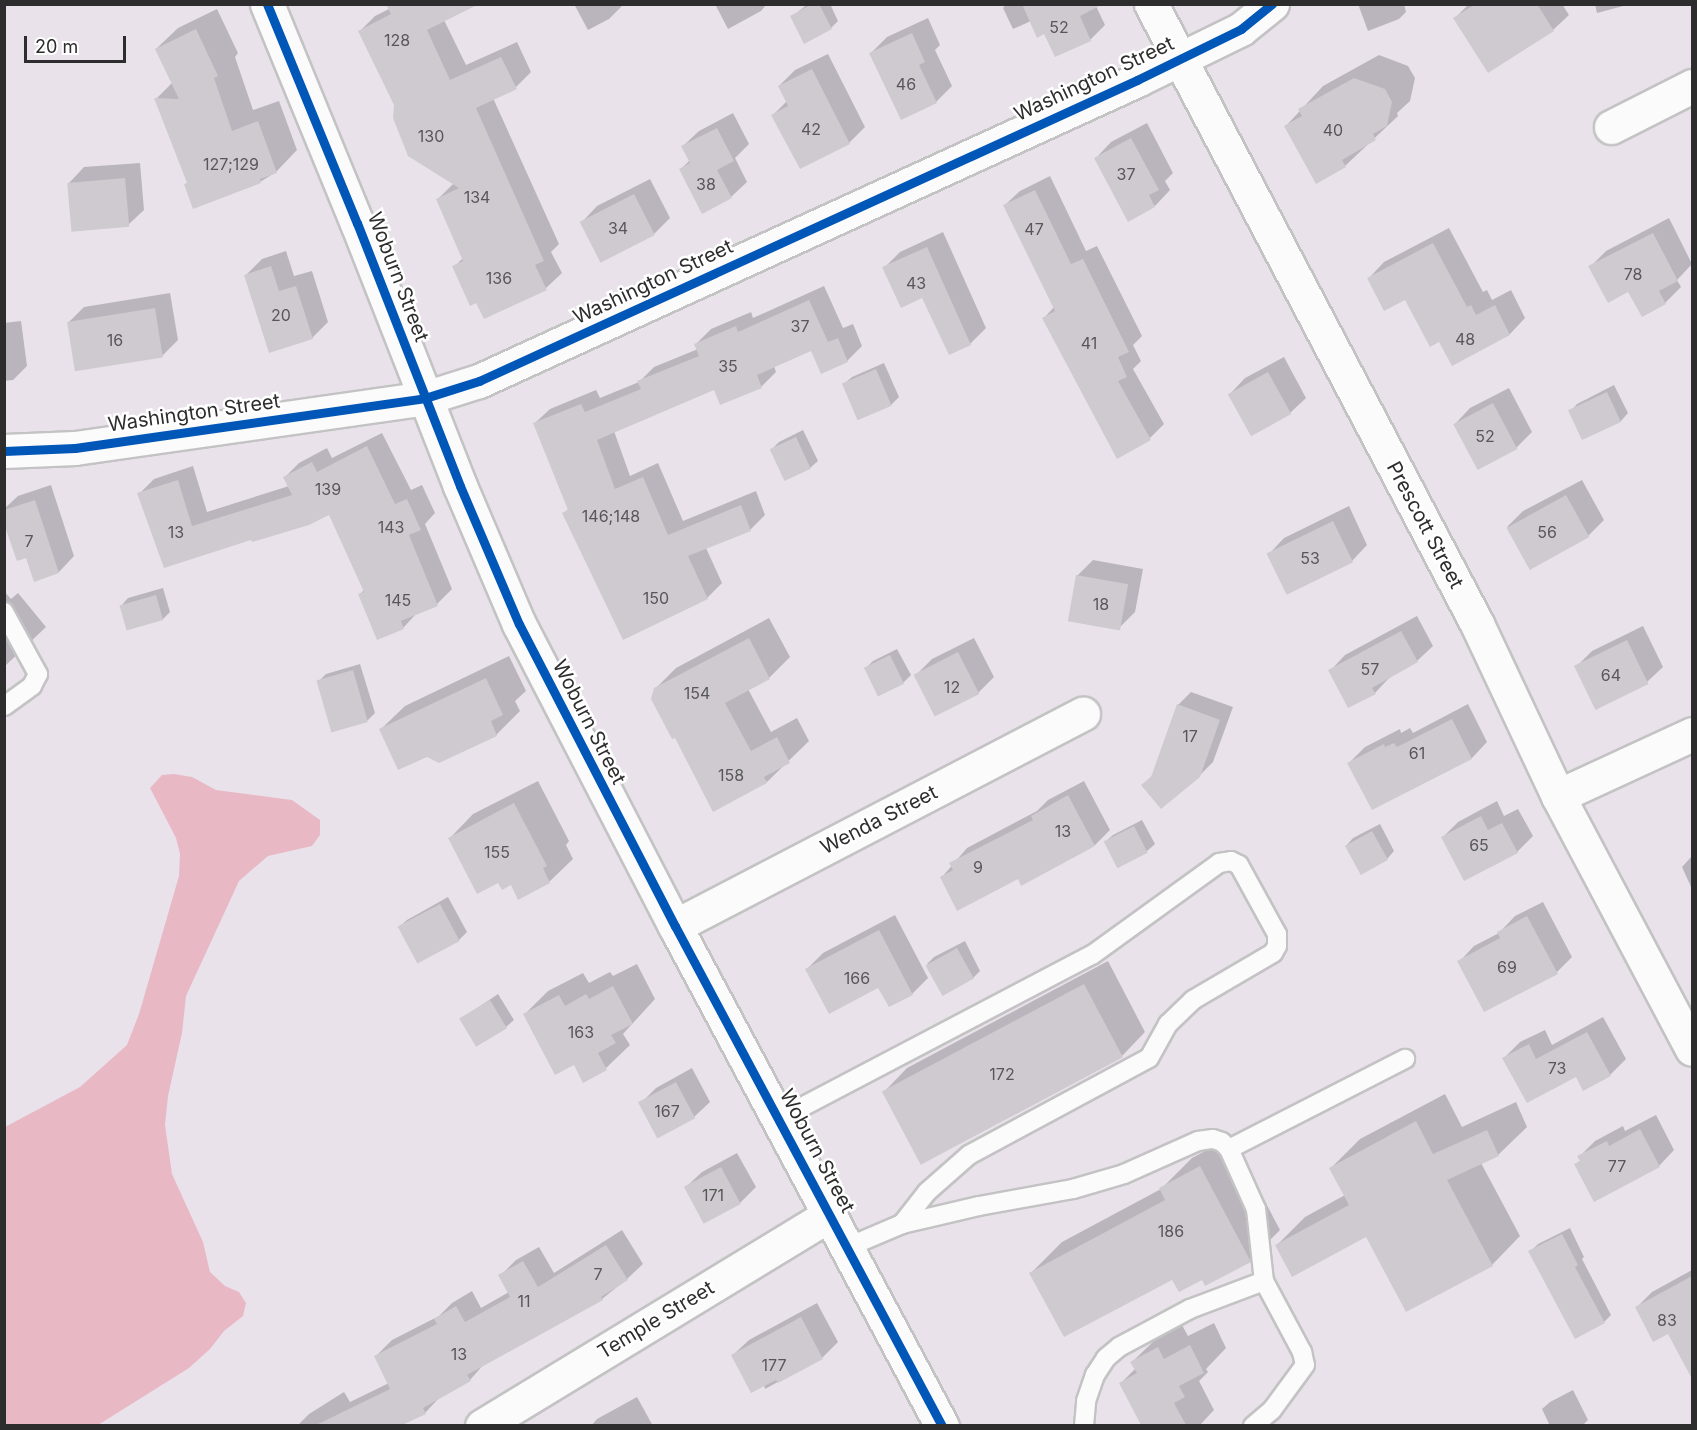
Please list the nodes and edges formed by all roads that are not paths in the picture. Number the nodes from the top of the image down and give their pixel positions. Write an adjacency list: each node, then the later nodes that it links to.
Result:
1 (1151, 4): 4 (street, Prescott Street)
2 (1272, 4): 4 (street, Washington Street)
3 (271, 6): 7 (street, Woburn Street)
4 (1179, 59): 7 (street, Washington Street); 13 (street, Prescott Street)
5 (1692, 86): 6 (street)
6 (1611, 127)
7 (425, 398): 8 (street, Washington Street); 14 (street, Woburn Street)
8 (4, 451)
9 (4, 612): 10 (lane)
10 (4, 706)
11 (1083, 714): 14 (street, Wenda Street)
12 (1692, 734): 13 (street)
13 (1558, 796): 15 (street, Prescott Street)
14 (675, 926): 17 (street, Woburn Street)
15 (1692, 1049)
16 (1406, 1059): 18 (lane)
17 (779, 1119): 19 (street, Woburn Street); 20 (lane)
18 (1229, 1149): 20 (lane); 22 (lane)
19 (831, 1214): 21 (street, Woburn Street); 23 (street, Temple Street)
20 (902, 1224): 21 (lane)
21 (848, 1247): 24 (street, Woburn Street)
22 (1264, 1281): 25 (lane); 26 (lane)
23 (482, 1425)
24 (942, 1425)
25 (1084, 1425)
26 (1252, 1425)

